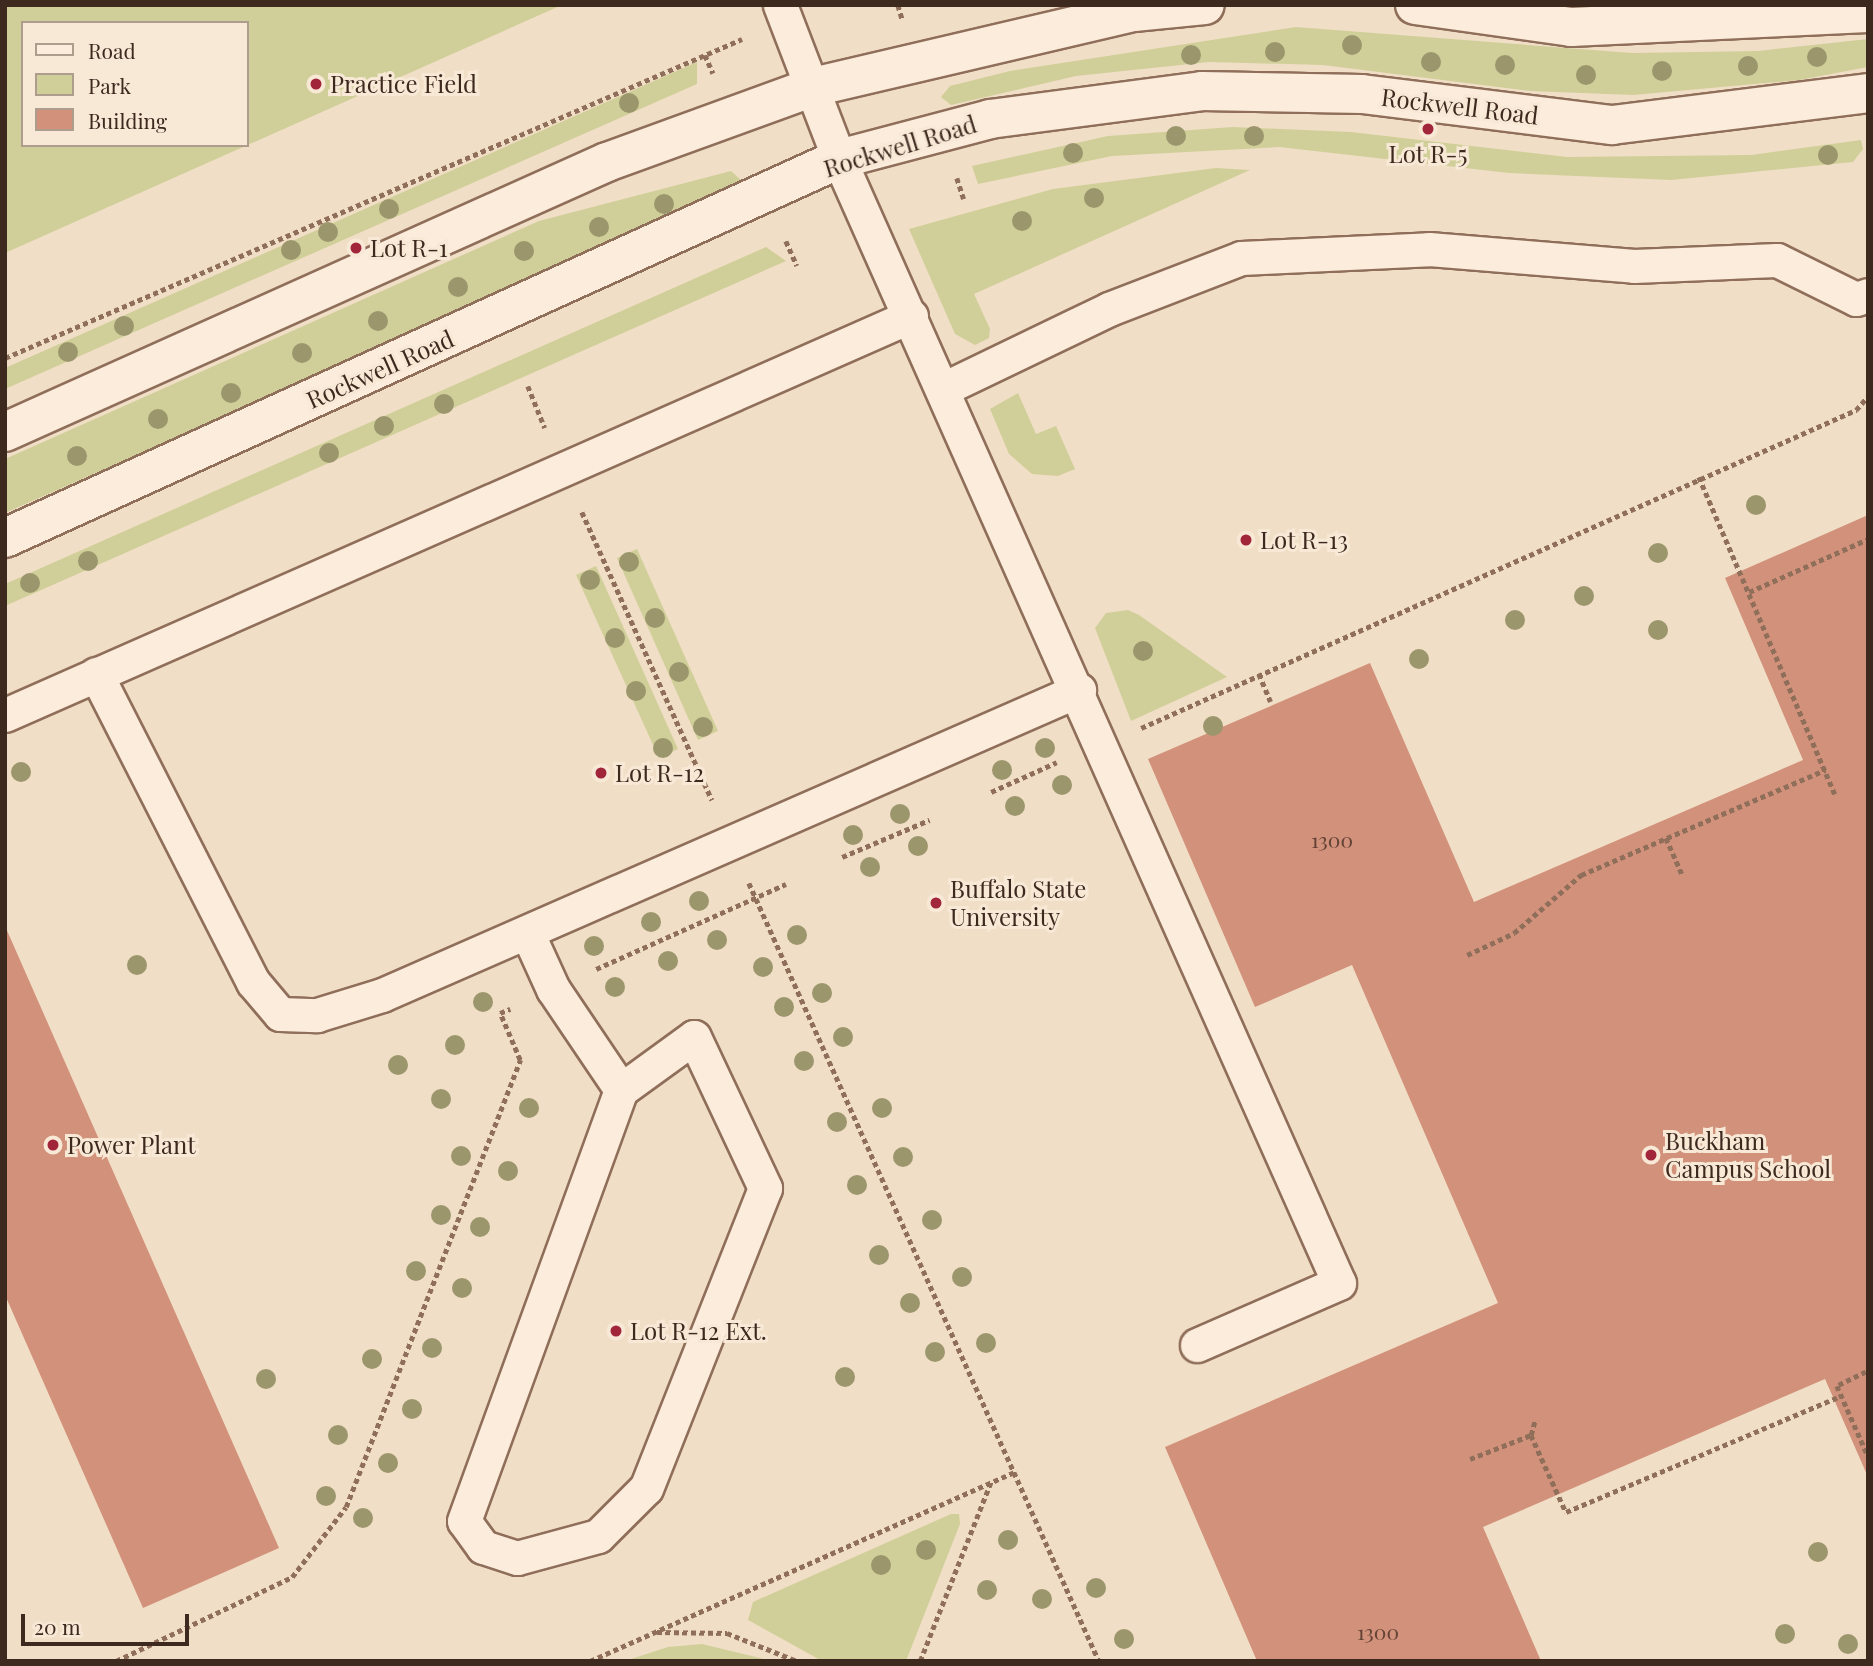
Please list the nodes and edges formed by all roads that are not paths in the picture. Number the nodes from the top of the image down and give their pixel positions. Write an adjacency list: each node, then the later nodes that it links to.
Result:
1 (780, 5): 5 (lane)
2 (1205, 5): 5 (street)
3 (1415, 5): 4 (street)
4 (1868, 13)
5 (813, 87): 7 (lane); 11 (street)
6 (1868, 93): 7 (street, Rockwell Road)
7 (839, 159): 9 (lane); 12 (street, Rockwell Road)
8 (1868, 295): 10 (lane)
9 (911, 316): 10 (lane); 13 (lane)
10 (945, 387): 14 (lane)
11 (5, 432)
12 (5, 538)
13 (96, 674): 15 (lane); 16 (lane)
14 (1079, 690): 16 (lane); 18 (lane)
15 (5, 715)
16 (527, 932): 17 (lane)
17 (621, 1090): 17 (lane)
18 (1196, 1345)

